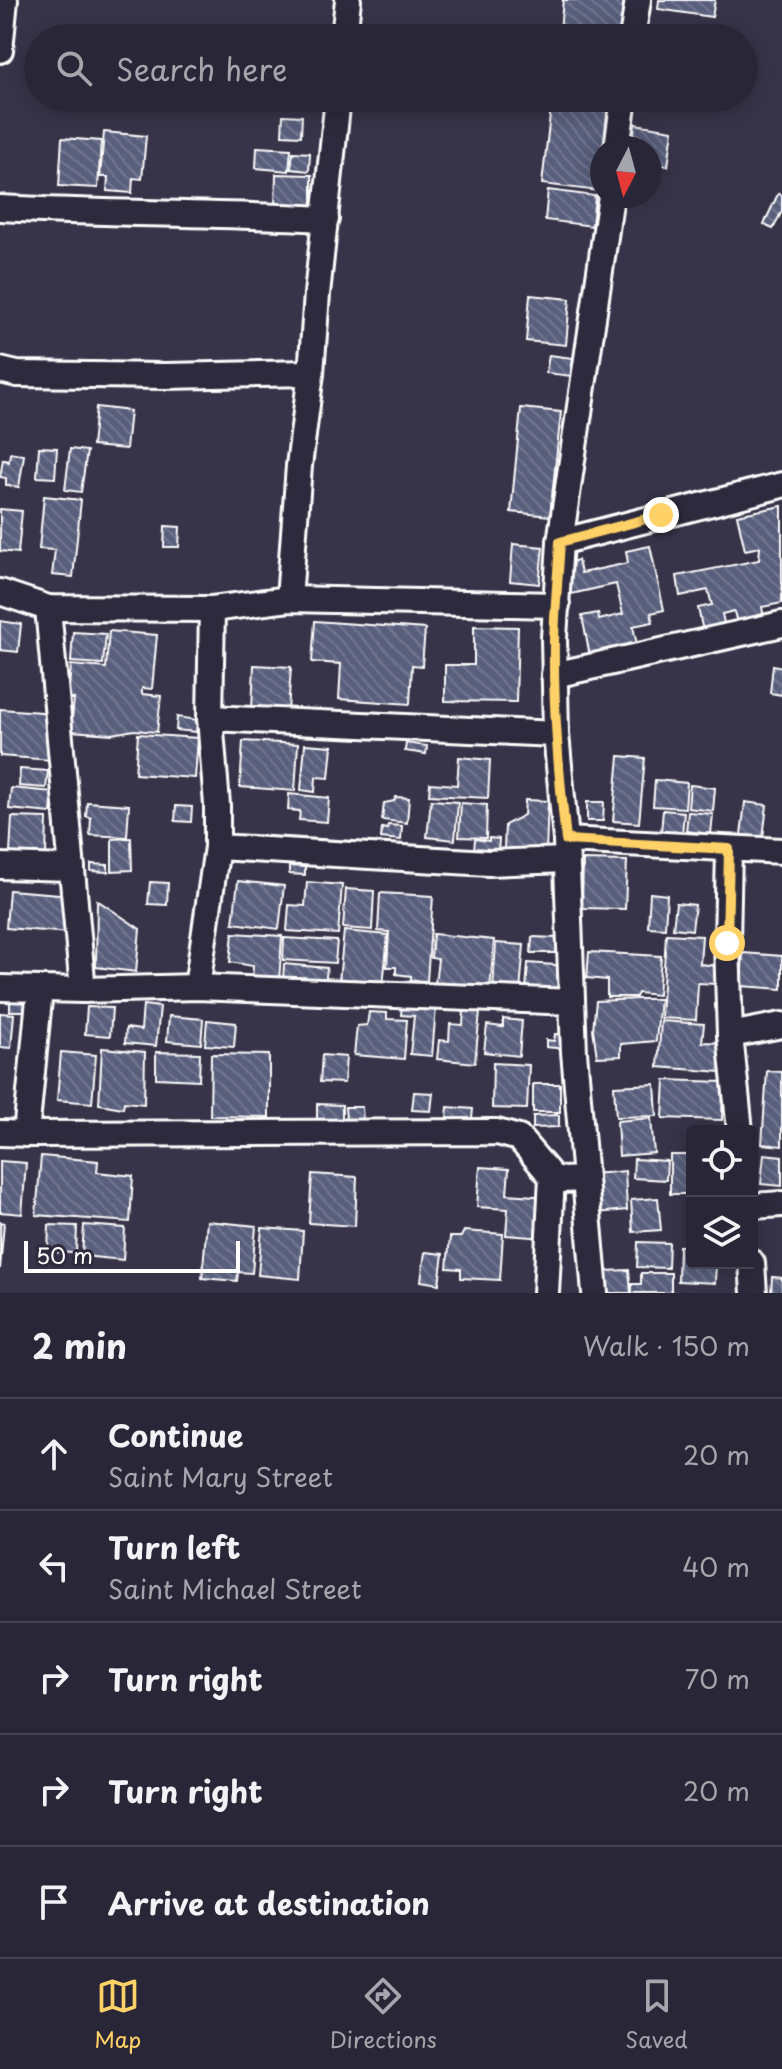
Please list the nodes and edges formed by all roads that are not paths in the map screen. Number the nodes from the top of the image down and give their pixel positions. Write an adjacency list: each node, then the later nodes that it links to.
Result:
1 (5, 0): 6 (street)
2 (348, 0): 4 (street)
3 (638, 0): 5 (street)
4 (345, 24)
5 (634, 24)
6 (0, 50)
7 (337, 112): 12 (street)
8 (622, 112): 9 (street)
9 (619, 136)
10 (0, 208): 12 (street)
11 (609, 208): 16 (street)
12 (326, 219): 14 (street)
13 (0, 370): 14 (street)
14 (311, 373): 18 (street)
15 (782, 485): 16 (street)
16 (560, 542): 19 (street)
17 (0, 592): 20 (street)
18 (289, 599): 19 (street); 21 (street)
19 (557, 605): 23 (street)
20 (48, 608): 21 (street); 31 (street)
21 (212, 609): 24 (street)
22 (782, 624): 23 (street)
23 (554, 675): 25 (street)
24 (210, 718): 25 (street); 26 (street)
25 (556, 734): 28 (street)
26 (217, 847): 28 (street); 32 (street)
27 (729, 849): 28 (street); 29 (street); 38 (street)
28 (566, 850): 36 (street)
29 (782, 851)
30 (0, 866): 31 (street)
31 (72, 868): 35 (street)
32 (197, 987): 35 (street); 36 (street)
33 (0, 988): 34 (street)
34 (40, 989): 35 (street); 41 (street)
35 (83, 990)
36 (572, 1002): 43 (street)
37 (782, 1025): 38 (street)
38 (730, 1035): 39 (street)
39 (739, 1125)
40 (0, 1133): 41 (street)
41 (26, 1134): 42 (street)
42 (552, 1177): 43 (street); 47 (street)
43 (585, 1179): 48 (street)
44 (782, 1204): 45 (street)
45 (758, 1206)
46 (752, 1269): 49 (street)
47 (546, 1293)
48 (595, 1293)
49 (754, 1293)

